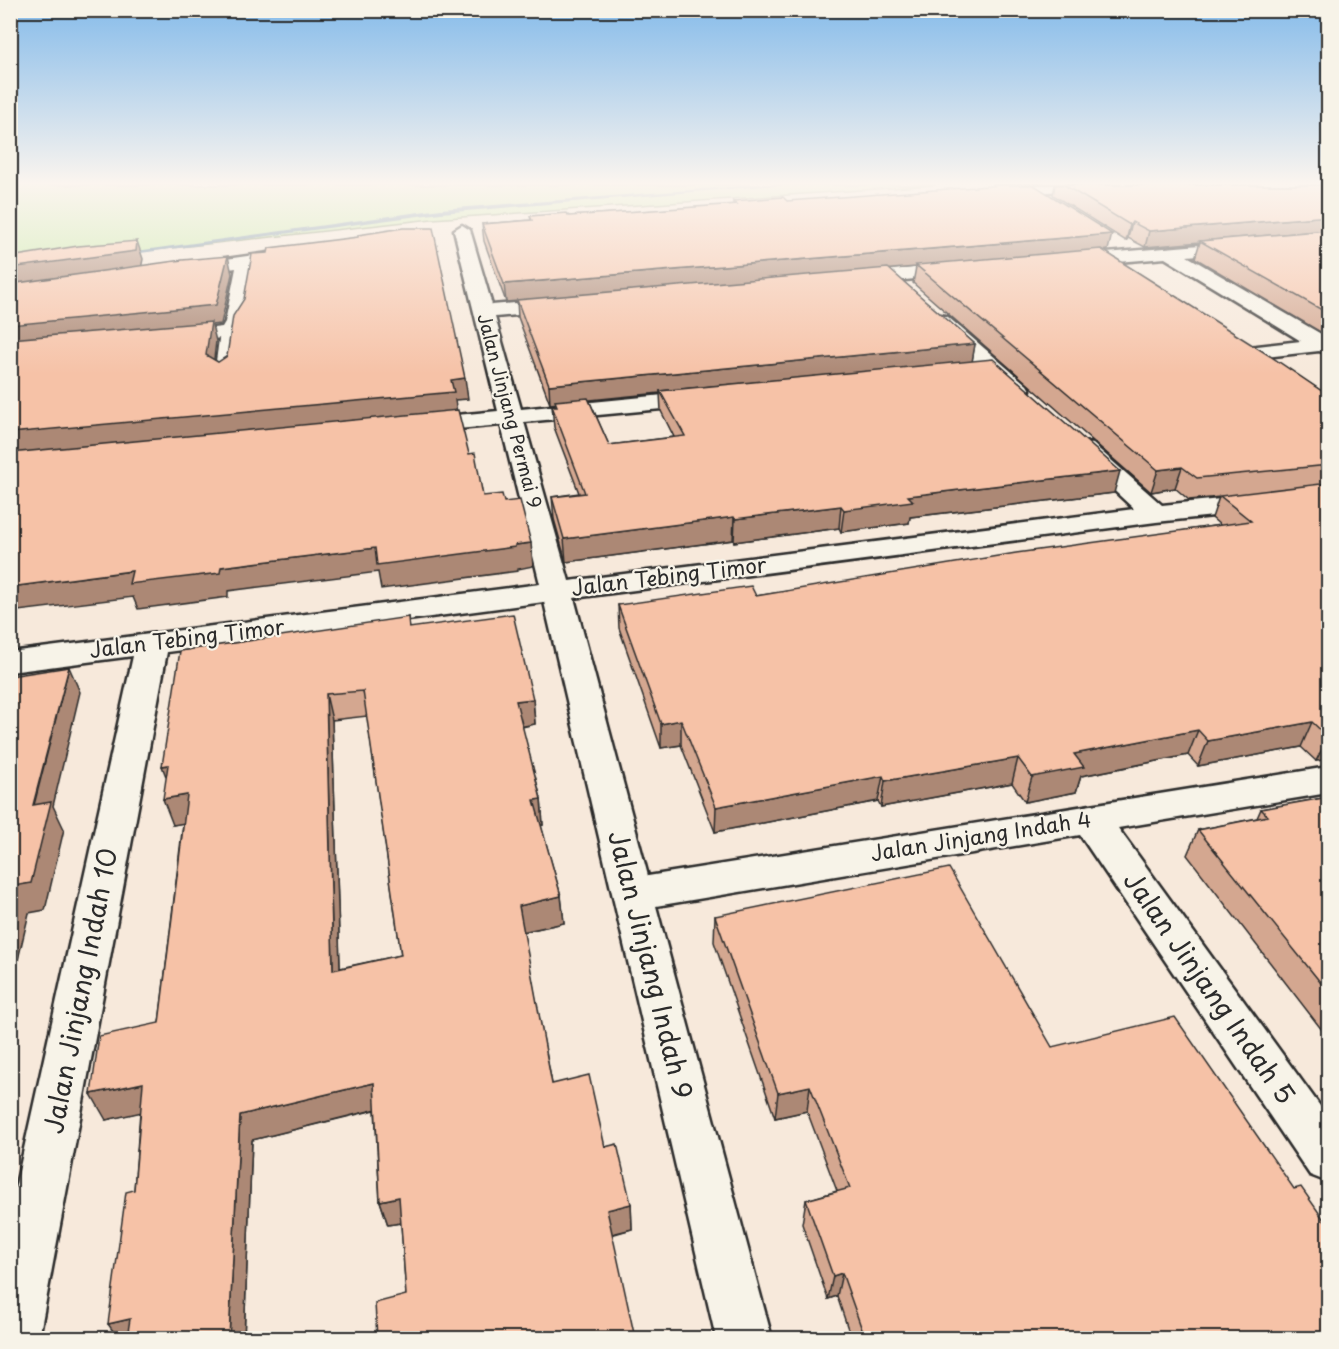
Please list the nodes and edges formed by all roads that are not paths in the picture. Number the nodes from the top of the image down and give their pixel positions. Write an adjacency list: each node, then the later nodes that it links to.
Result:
1 (462, 248): 14 (street, Jalan Jinjang Permai 9)
2 (1227, 248): 5 (street)
3 (315, 251): 6 (street)
4 (1108, 251): 5 (street); 7 (street); 11 (street)
5 (1169, 253): 18 (street)
6 (247, 261): 9 (street); 15 (street)
7 (1055, 263)
8 (973, 269): 10 (street)
9 (164, 273)
10 (891, 276): 12 (street); 20 (street)
11 (1131, 278)
12 (832, 281)
13 (576, 304): 14 (street)
14 (483, 312): 26 (street, Jalan Jinjang Permai 9)
15 (228, 332): 16 (street); 23 (lane)
16 (149, 340)
17 (1228, 341): 19 (street)
18 (1327, 346): 19 (street)
19 (1248, 353): 21 (street)
20 (996, 369): 22 (street); 25 (street)
21 (1275, 371)
22 (961, 373)
23 (222, 376)
24 (724, 396): 26 (street)
25 (1032, 402)
26 (511, 417): 27 (street); 31 (street, Jalan Jinjang Permai 9)
27 (392, 429)
28 (1067, 434): 30 (street)
29 (1329, 496): 30 (street, Jalan Tebing Timor)
30 (1156, 514): 31 (street, Jalan Tebing Timor)
31 (557, 592): 32 (street, Jalan Tebing Timor); 36 (street, Jalan Jinjang Indah 9)
32 (152, 644): 33 (street, Jalan Tebing Timor); 38 (street, Jalan Jinjang Indah 10)
33 (10, 662)
34 (1329, 780): 35 (street, Jalan Jinjang Indah 4)
35 (1090, 819): 36 (street, Jalan Jinjang Indah 4); 37 (street, Jalan Jinjang Indah 5)
36 (633, 894): 39 (street, Jalan Jinjang Indah 9)
37 (1329, 1158)
38 (11, 1338)
39 (744, 1338)

